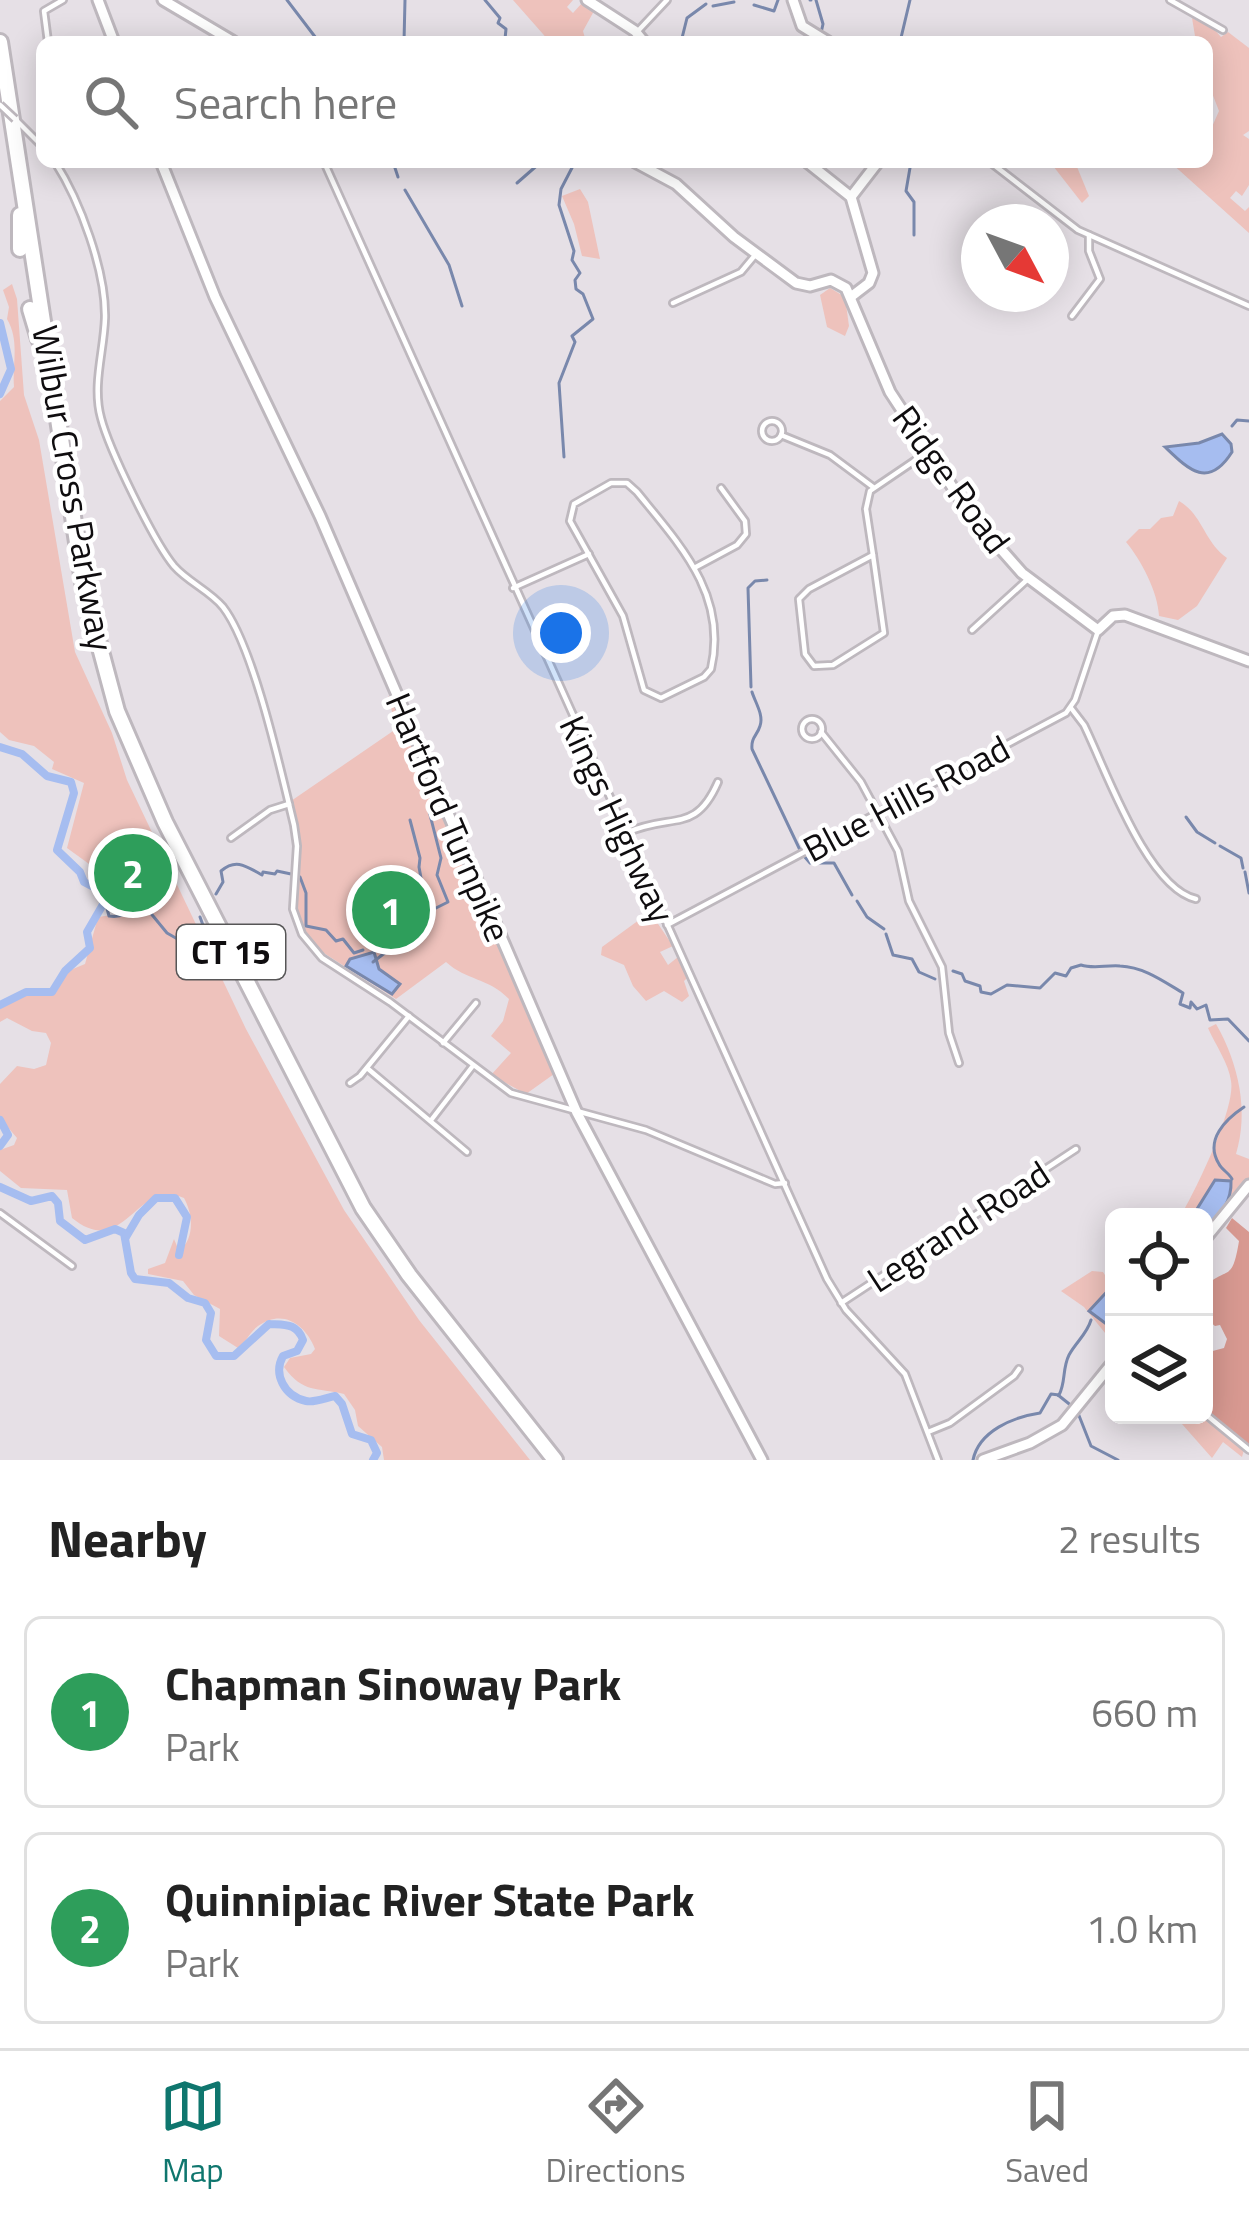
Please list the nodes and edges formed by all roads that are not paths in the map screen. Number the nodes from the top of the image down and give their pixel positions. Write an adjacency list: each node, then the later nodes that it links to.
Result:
1 (63, 0): 9 (street)
2 (98, 0): 10 (main road)
3 (163, 0): 11 (main road)
4 (587, 0): 12 (main road)
5 (667, 0): 13 (street)
6 (793, 0): 14 (main road)
7 (1170, 0): 8 (street)
8 (1223, 30)
9 (47, 36)
10 (112, 36)
11 (224, 36)
12 (639, 36)
13 (641, 36)
14 (818, 36)
15 (0, 42): 26 (highway, Wilbur Cross Parkway / CT 15)
16 (0, 86): 28 (highway, Wilbur Cross Parkway / CT 15)
17 (0, 105): 18 (street, bridge)
18 (36, 140)
19 (58, 168): 55 (street)
20 (163, 168): 68 (main road, Hartford Turnpike)
21 (327, 168): 48 (street, Kings Highway)
22 (645, 168): 32 (main road)
23 (815, 168): 27 (main road)
24 (873, 168): 27 (main road)
25 (999, 168): 30 (street)
26 (23, 186): 29 (highway); 39 (highway, Wilbur Cross Parkway / CT 15)
27 (851, 197): 34 (main road)
28 (20, 210): 31 (highway); 39 (highway, Wilbur Cross Parkway / CT 15)
29 (35, 226)
30 (1089, 235): 36 (street); 38 (street)
31 (20, 249)
32 (756, 254): 34 (main road); 35 (street)
33 (44, 287): 39 (highway)
34 (852, 296): 41 (main road, Ridge Road)
35 (674, 303)
36 (1249, 306)
37 (30, 309): 39 (highway)
38 (1072, 316)
39 (43, 335): 83 (highway, Wilbur Cross Parkway / CT 15); 84 (highway, Wilbur Cross Parkway / CT 15)
40 (781, 435): 42 (street)
41 (929, 451): 42 (street); 47 (main road, Ridge Road)
42 (873, 487): 45 (street)
43 (721, 488): 46 (street)
44 (589, 554): 46 (street); 46 (street); 48 (street)
45 (873, 555): 45 (street)
46 (696, 568)
47 (1029, 578): 49 (street); 50 (main road, Ridge Road)
48 (513, 588): 57 (street, Kings Highway)
49 (973, 630)
50 (1098, 630): 51 (main road); 52 (street)
51 (1249, 661)
52 (1071, 708): 56 (street, Blue Hills Road); 59 (street)
53 (821, 732): 56 (street)
54 (718, 782): 57 (street)
55 (289, 804): 58 (street); 62 (street)
56 (877, 813): 60 (street, Blue Hills Road); 64 (street)
57 (626, 833): 60 (street, Kings Highway)
58 (231, 838)
59 (1196, 899)
60 (667, 925): 72 (street, Kings Highway)
61 (476, 1003): 63 (street)
62 (409, 1016): 63 (street); 66 (street)
63 (443, 1043): 65 (street)
64 (959, 1063)
65 (472, 1067): 68 (street); 69 (street)
66 (367, 1068): 67 (street); 69 (street)
67 (350, 1084)
68 (577, 1113): 72 (street); 85 (main road, Hartford Turnpike)
69 (432, 1119): 71 (street)
70 (1076, 1149): 77 (street, Legrand Road)
71 (467, 1152)
72 (785, 1183): 77 (street, Kings Highway)
73 (1249, 1185): 75 (main road)
74 (0, 1214): 76 (street)
75 (1213, 1229)
76 (72, 1266)
77 (841, 1303): 81 (street, Kings Highway)
78 (1019, 1369): 81 (street)
79 (1105, 1373): 87 (main road)
80 (1213, 1420): 82 (street)
81 (928, 1432): 86 (street, Kings Highway)
82 (1249, 1450)
83 (545, 1460)
84 (555, 1460)
85 (762, 1460)
86 (938, 1460)
87 (983, 1460)

